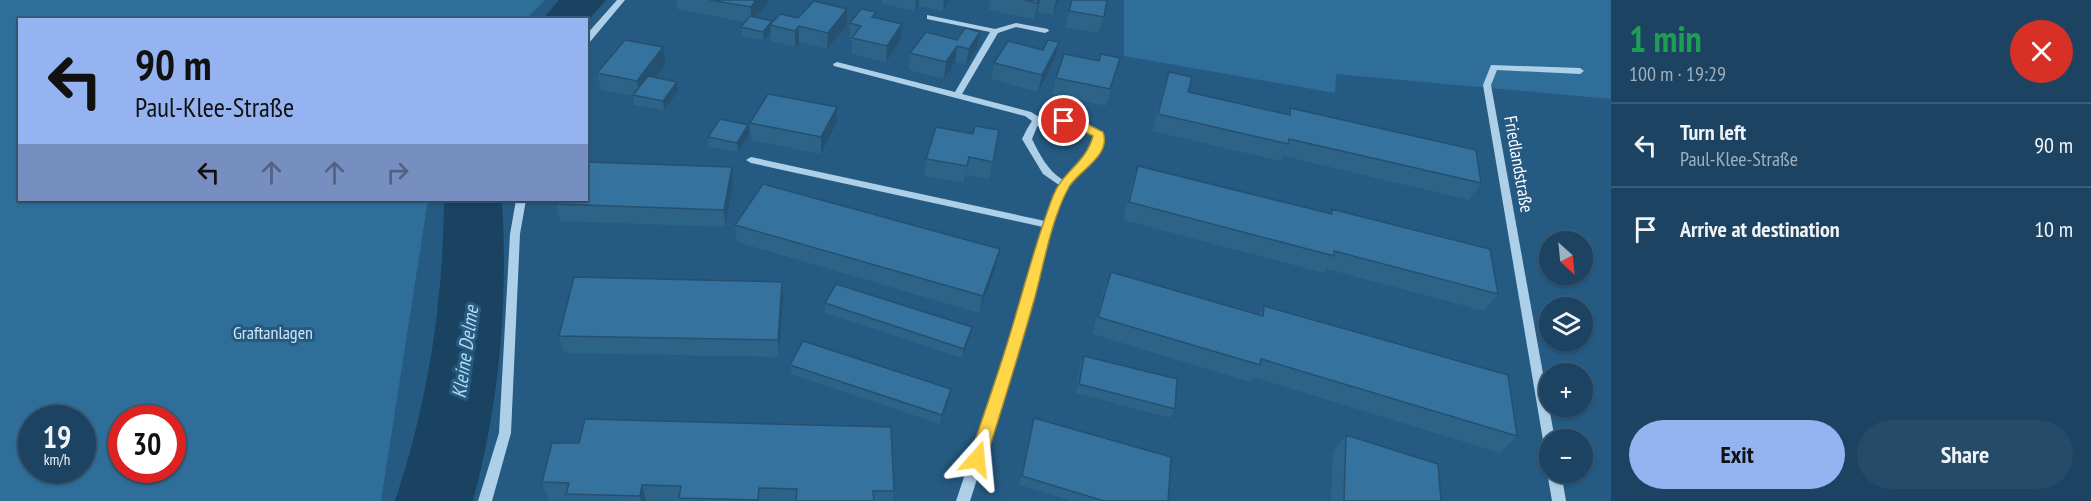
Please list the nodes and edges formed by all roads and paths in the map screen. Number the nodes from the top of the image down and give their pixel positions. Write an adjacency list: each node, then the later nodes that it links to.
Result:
1 (621, 0): 5 (street)
2 (930, 17): 3 (street)
3 (995, 31): 4 (street); 8 (street)
4 (1045, 31)
5 (588, 39)
6 (837, 64): 8 (street)
7 (1580, 70): 14 (street, Friedlandstraße)
8 (957, 95): 9 (street)
9 (1037, 120): 11 (street); 11 (street)
10 (751, 160): 13 (street)
11 (1064, 184): 13 (street)
12 (521, 201): 16 (street)
13 (1049, 225): 17 (street)
14 (1547, 429)
15 (1556, 483): 18 (street)
16 (485, 501)
17 (963, 501)
18 (1559, 501)

